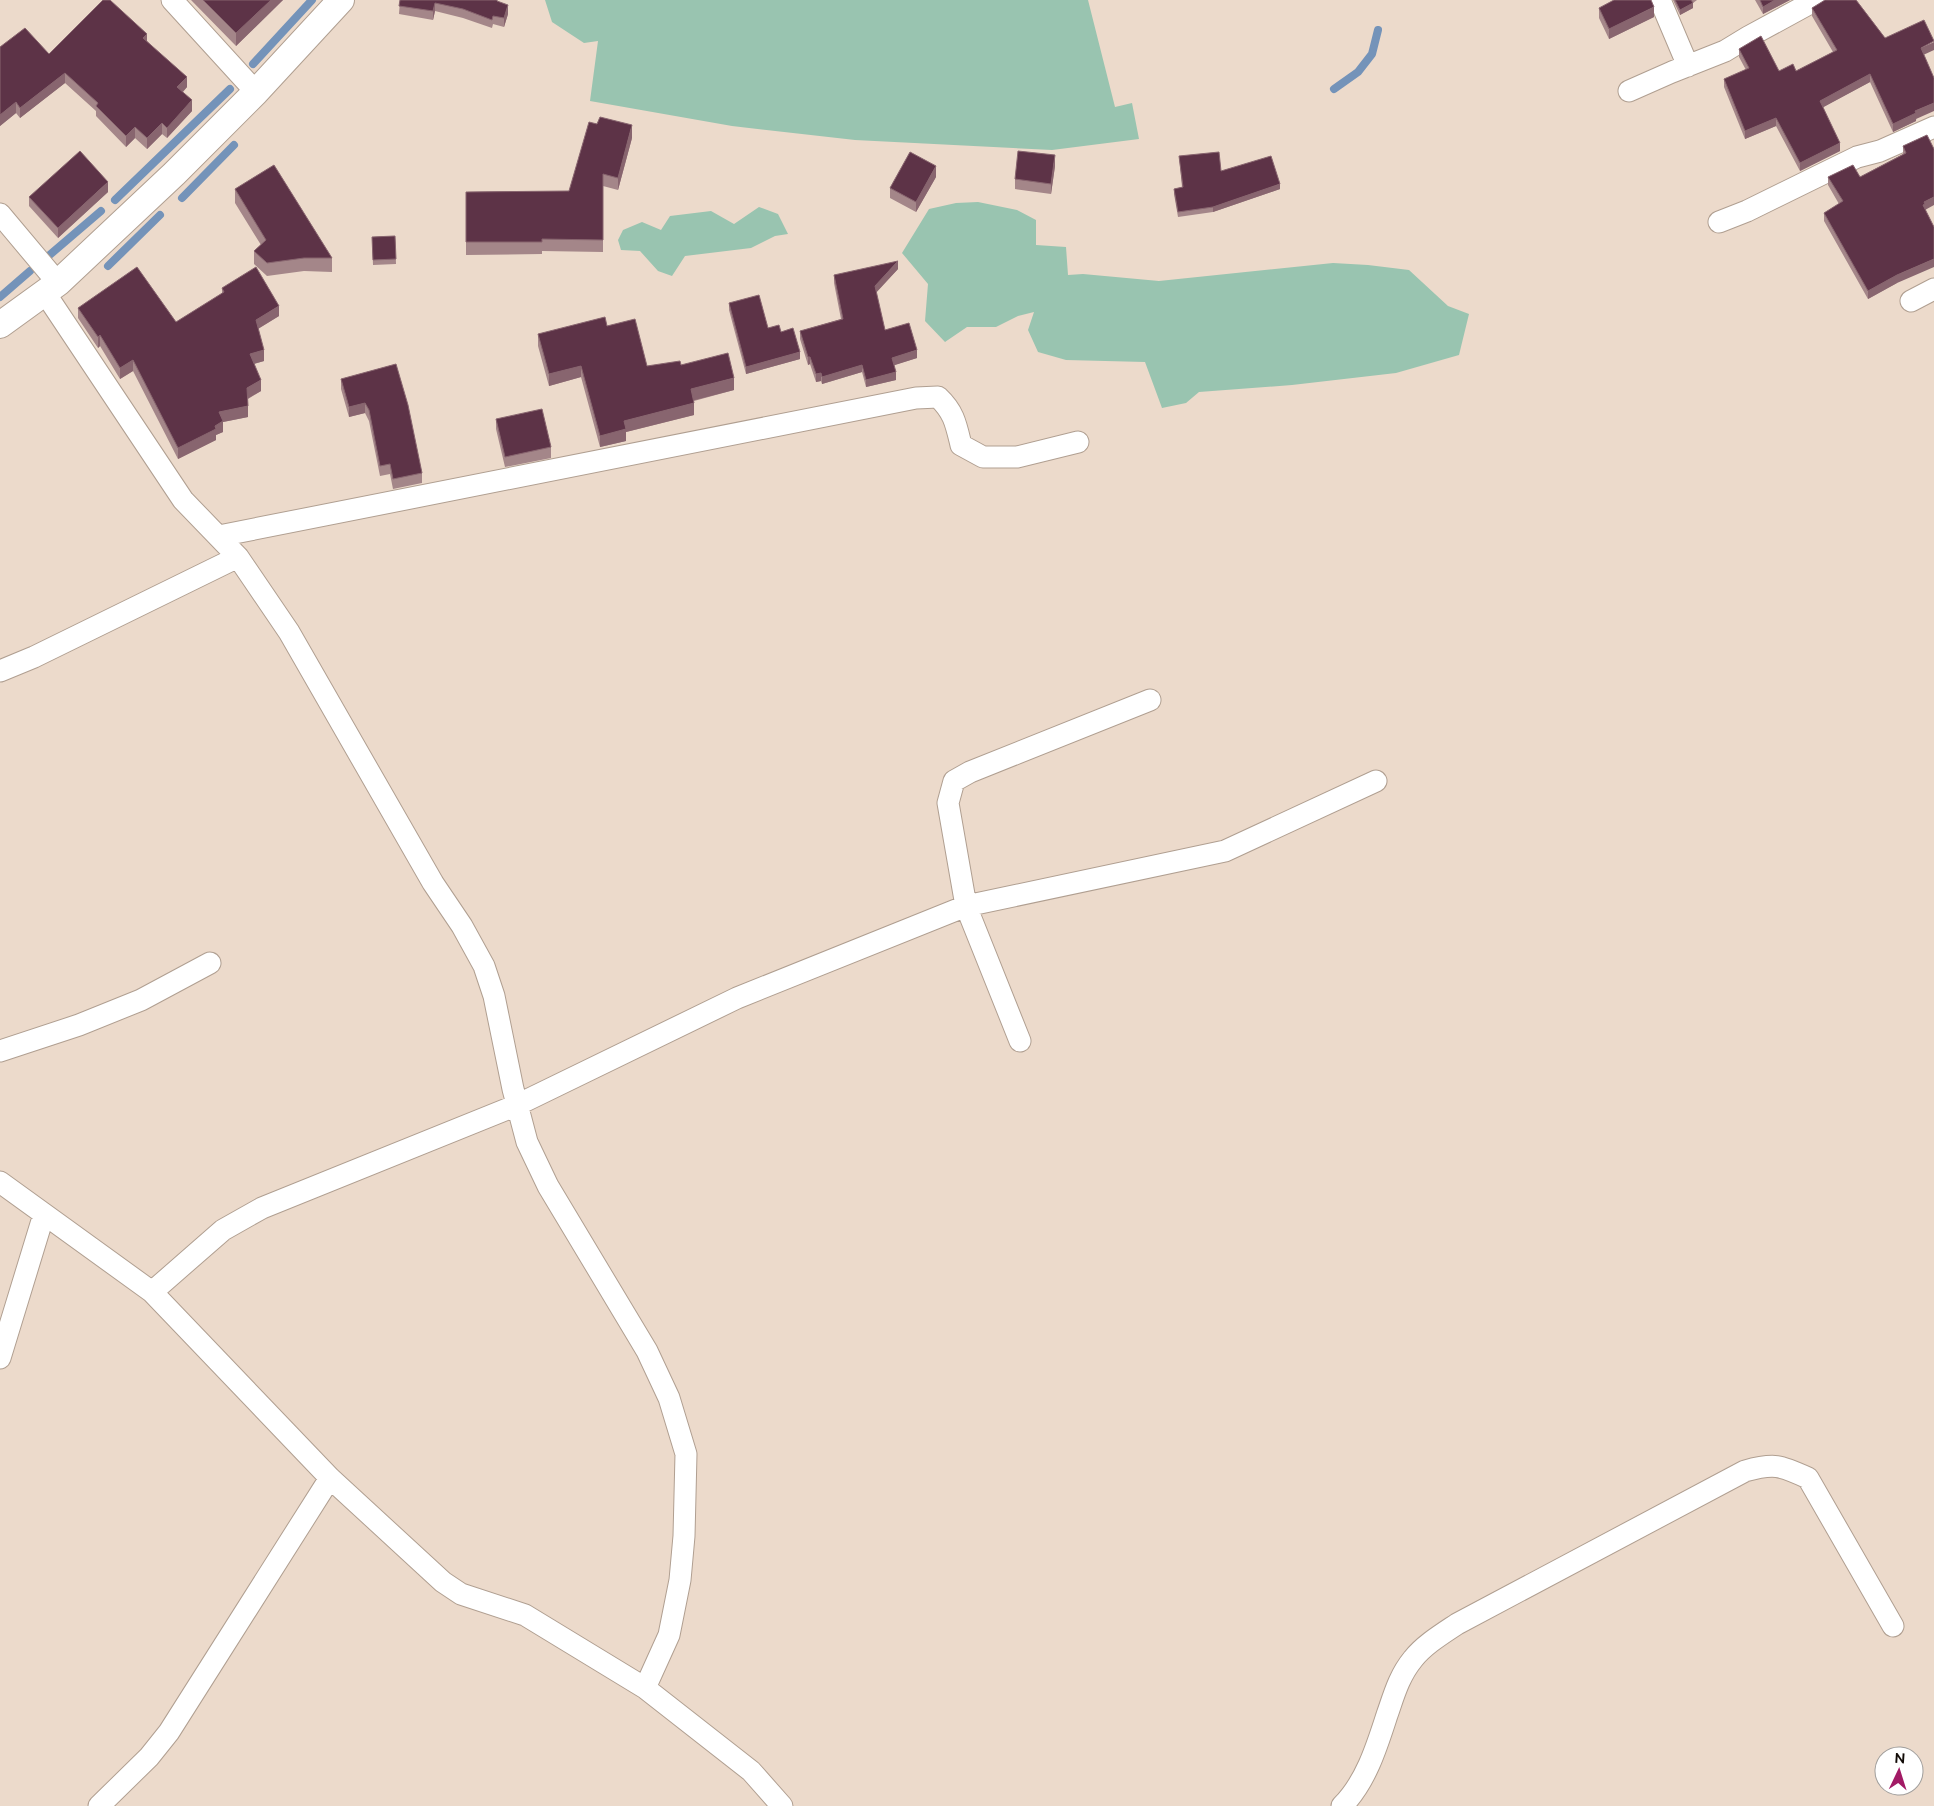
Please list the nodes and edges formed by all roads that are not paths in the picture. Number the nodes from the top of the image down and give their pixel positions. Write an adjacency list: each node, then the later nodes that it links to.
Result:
1 (172, 0): 7 (street)
2 (341, 0): 7 (street)
3 (1660, 0): 5 (street)
4 (1816, 0): 5 (street)
5 (1688, 66): 6 (street)
6 (1629, 91)
7 (256, 92): 11 (street)
8 (1934, 127): 10 (street)
9 (0, 214): 11 (street)
10 (1719, 222)
11 (51, 288): 14 (street); 16 (street)
12 (1934, 289): 13 (street)
13 (1911, 301)
14 (0, 325)
15 (1078, 442): 16 (street)
16 (219, 536): 17 (street)
17 (238, 558): 18 (street); 25 (street)
18 (0, 671)
19 (1150, 700): 21 (street)
20 (1376, 781): 21 (street)
21 (966, 906): 23 (street); 25 (street)
22 (210, 963): 24 (street)
23 (1020, 1041)
24 (0, 1051)
25 (517, 1104): 28 (street); 32 (street)
26 (0, 1182): 27 (street)
27 (44, 1214): 28 (street); 29 (street)
28 (152, 1292): 30 (street)
29 (0, 1358)
30 (330, 1478): 32 (street); 33 (street)
31 (1893, 1626): 35 (street)
32 (646, 1688): 34 (street)
33 (99, 1806)
34 (782, 1806)
35 (1342, 1806)

